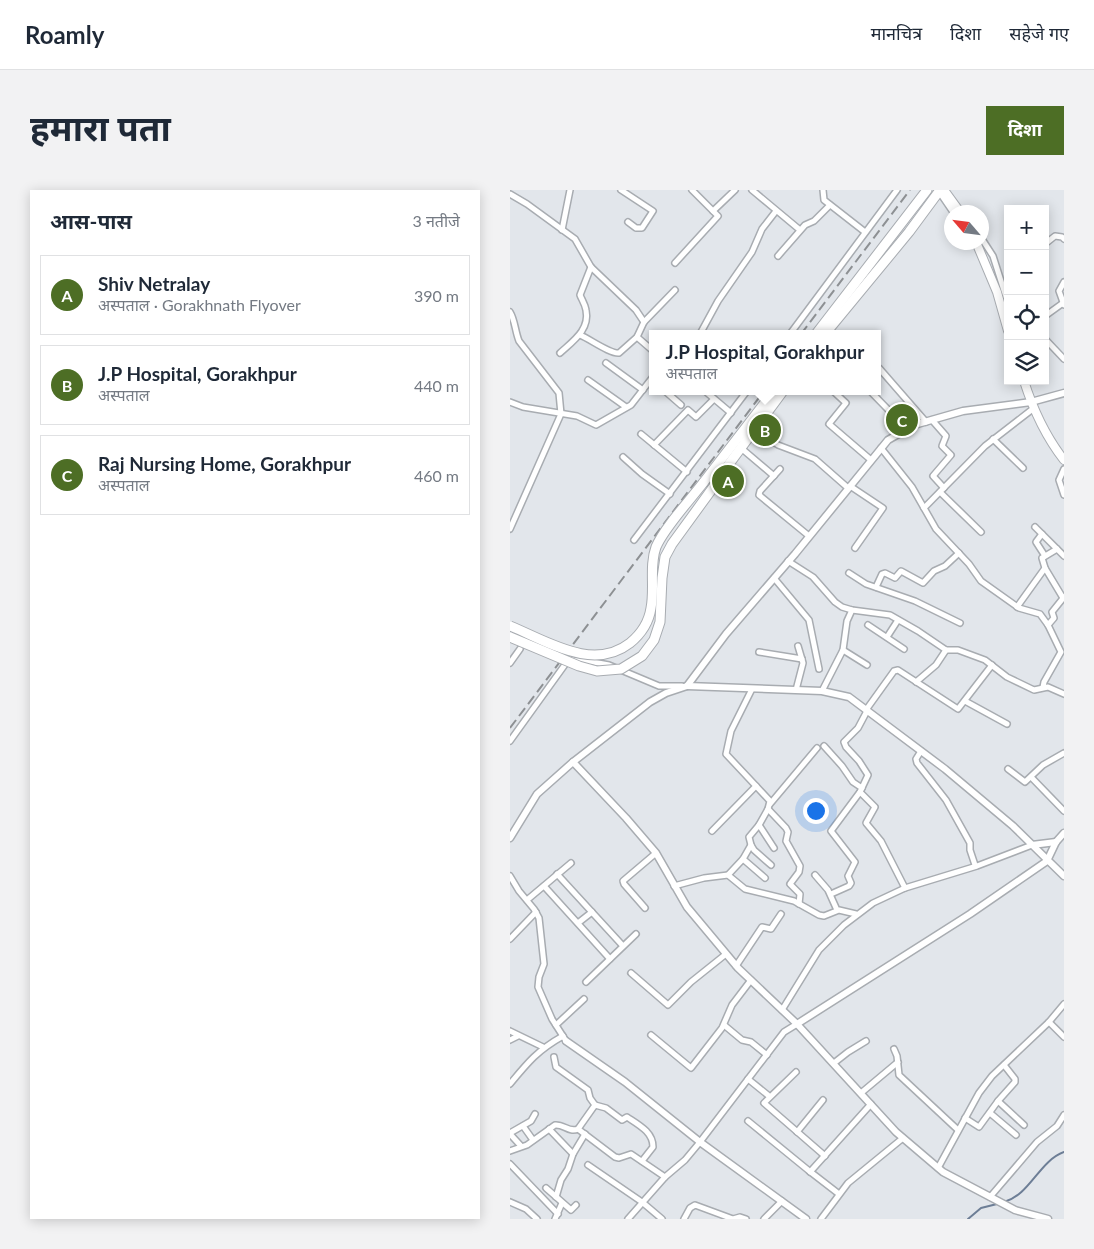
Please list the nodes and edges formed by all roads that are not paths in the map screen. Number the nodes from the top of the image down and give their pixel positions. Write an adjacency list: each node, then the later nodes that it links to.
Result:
1 (570, 190): 17 (street)
2 (621, 190): 16 (street)
3 (692, 190): 14 (street)
4 (734, 190): 14 (street)
5 (752, 190): 15 (street)
6 (824, 190): 11 (street)
7 (897, 190): 19 (street)
8 (927, 190): 37 (main road)
9 (940, 190): 12 (street); 13 (main road); 38 (main road)
10 (510, 194): 17 (street)
11 (830, 205): 18 (street); 19 (street)
12 (949, 205)
13 (954, 205)
14 (713, 211): 25 (street)
15 (776, 211): 18 (street); 35 (street)
16 (628, 222)
17 (562, 230): 26 (street)
18 (800, 230): 24 (street)
19 (865, 232): 36 (street)
20 (1064, 239): 21 (street)
21 (1049, 241)
22 (979, 250): 33 (main road)
23 (988, 250): 29 (street)
24 (778, 256)
25 (675, 263)
26 (591, 267): 34 (street); 39 (street)
27 (1064, 282): 30 (street)
28 (675, 290): 34 (street)
29 (1006, 295)
30 (1063, 304): 32 (street)
31 (510, 312): 65 (street)
32 (1049, 313)
33 (1004, 319)
34 (644, 322): 40 (street)
35 (702, 330)
36 (793, 330)
37 (819, 330)
38 (828, 330)
39 (580, 334): 40 (street); 43 (street)
40 (637, 337): 42 (street)
41 (1049, 343): 44 (street)
42 (649, 347)
43 (560, 353)
44 (1064, 359)
45 (606, 363): 50 (street)
46 (881, 370): 66 (street)
47 (588, 380): 63 (street)
48 (649, 383): 50 (street)
49 (1026, 385): 62 (main road)
50 (643, 390): 63 (street)
51 (1064, 393): 62 (street)
52 (670, 395): 61 (street)
53 (710, 395): 59 (street)
54 (744, 395): 64 (street)
55 (772, 395): 67 (main road)
56 (780, 395): 67 (main road)
57 (837, 395): 75 (street)
58 (874, 395): 68 (street)
59 (714, 399): 64 (street); 71 (street)
60 (510, 402): 65 (street)
61 (681, 405)
62 (1033, 405): 66 (street); 70 (street); 76 (main road)
63 (626, 407): 65 (street)
64 (730, 413): 80 (street)
65 (562, 414): 88 (street)
66 (929, 421): 68 (street); 83 (street)
67 (751, 428): 72 (main road); 82 (street); 110 (main road, bridge)
68 (907, 429): 73 (street)
69 (641, 434): 71 (street)
70 (993, 439): 77 (street); 83 (street)
71 (654, 446): 80 (street)
72 (741, 448): 81 (street); 111 (main road, bridge)
73 (881, 448): 75 (street); 86 (street)
74 (623, 457): 84 (street)
75 (871, 460): 82 (street)
76 (1064, 460)
77 (1022, 468)
78 (1064, 469): 85 (street)
79 (780, 470): 81 (street)
80 (686, 472): 84 (street)
81 (774, 476): 91 (street)
82 (849, 487): 91 (street); 93 (street)
83 (942, 490): 86 (street); 89 (street)
84 (670, 494): 92 (street)
85 (1064, 495)
86 (924, 508): 95 (street)
87 (1035, 527): 90 (street)
88 (510, 528)
89 (981, 532)
90 (1042, 534): 94 (street); 96 (street)
91 (809, 536): 98 (street)
92 (634, 540)
93 (855, 548)
94 (1057, 549): 96 (street); 97 (street)
95 (959, 553): 102 (street); 104 (street)
96 (1045, 556): 99 (street)
97 (1064, 556)
98 (788, 561): 101 (street); 105 (street)
99 (1045, 568): 103 (street); 104 (street)
100 (849, 573): 102 (street)
101 (774, 578): 124 (street); 126 (street)
102 (876, 587): 107 (street)
103 (1064, 597): 109 (street)
104 (1017, 607): 109 (street)
105 (852, 610): 106 (street); 116 (street)
106 (898, 620): 112 (street); 117 (street)
107 (960, 623)
108 (868, 625): 112 (street)
109 (1048, 625): 120 (street)
110 (510, 626)
111 (510, 637)
112 (886, 637): 114 (street)
113 (798, 646): 119 (street)
114 (904, 649)
115 (520, 650): 121 (street)
116 (843, 650): 122 (street); 130 (street)
117 (946, 650): 123 (street); 125 (street)
118 (759, 652): 119 (street)
119 (802, 659): 129 (street)
120 (1062, 659): 127 (street)
121 (510, 663)
122 (867, 665)
123 (992, 665): 127 (street); 132 (street)
124 (819, 669)
125 (916, 682): 132 (street); 133 (street)
126 (687, 686): 128 (street); 135 (street); 140 (street)
127 (1043, 687): 131 (street)
128 (752, 689): 129 (street); 143 (street)
129 (796, 690): 130 (street)
130 (822, 692): 133 (street)
131 (1064, 694)
132 (965, 701): 134 (street)
133 (866, 711): 138 (street); 144 (street)
134 (1007, 724)
135 (510, 741)
136 (824, 746): 144 (street)
137 (817, 748): 145 (street)
138 (921, 752): 153 (street); 160 (street)
139 (1064, 753): 142 (street)
140 (573, 762): 150 (street); 155 (street)
141 (1008, 769): 142 (street)
142 (1031, 777): 146 (street)
143 (756, 786): 145 (street); 148 (street)
144 (861, 790): 169 (street); 170 (street)
145 (769, 806): 147 (street); 172 (street)
146 (1064, 811)
147 (759, 825): 152 (street); 154 (street)
148 (712, 831)
149 (1064, 833): 151 (street)
150 (510, 838)
151 (1056, 842): 153 (street); 157 (street)
152 (751, 845): 156 (street); 159 (street)
153 (1032, 845): 157 (street); 160 (street)
154 (774, 848)
155 (656, 853): 168 (street); 173 (street)
156 (743, 859): 162 (street); 166 (street)
157 (1047, 861): 165 (street); 193 (street)
158 (571, 863): 161 (street)
159 (771, 865)
160 (975, 865): 169 (street)
161 (557, 874): 167 (street); 176 (street)
162 (728, 875): 168 (street); 172 (street)
163 (815, 875): 170 (street)
164 (510, 876): 171 (street)
165 (1064, 876)
166 (765, 878)
167 (544, 886): 171 (street); 179 (street)
168 (674, 886): 183 (street)
169 (905, 888): 178 (street)
170 (830, 894): 174 (street)
171 (527, 900): 175 (street)
172 (799, 904): 174 (street)
173 (646, 908)
174 (837, 910): 178 (street)
175 (536, 912): 181 (street); 194 (street)
176 (592, 912): 179 (street); 182 (street)
177 (781, 914): 185 (street)
178 (856, 914): 191 (street)
179 (578, 923): 184 (street)
180 (636, 934): 182 (street)
181 (510, 939)
182 (624, 946): 184 (street)
183 (726, 954): 185 (street); 186 (street)
184 (610, 959): 188 (street)
185 (736, 966): 187 (street)
186 (631, 973)
187 (751, 980): 191 (street); 195 (street)
188 (586, 982)
189 (584, 999): 194 (street)
190 (1064, 1004): 192 (street)
191 (782, 1010): 193 (street)
192 (1049, 1022): 199 (street); 209 (street)
193 (798, 1024): 205 (street); 208 (street)
194 (556, 1025): 200 (street)
195 (724, 1025): 197 (street); 205 (street)
196 (510, 1031): 198 (street)
197 (651, 1035)
198 (518, 1036): 201 (street); 203 (street)
199 (1064, 1037)
200 (564, 1038): 203 (street); 235 (street)
201 (510, 1040)
202 (866, 1041): 208 (street)
203 (543, 1047): 212 (street)
204 (894, 1049): 207 (street)
205 (767, 1055): 211 (street)
206 (554, 1057): 218 (street)
207 (898, 1062): 213 (street); 228 (street)
208 (834, 1063): 213 (street)
209 (1004, 1065): 216 (street); 222 (street)
210 (796, 1072): 214 (street)
211 (748, 1079): 214 (street); 235 (street)
212 (510, 1084)
213 (861, 1093): 217 (street)
214 (769, 1096): 229 (street)
215 (823, 1100): 229 (street)
216 (998, 1101): 219 (street); 224 (street)
217 (871, 1104): 233 (street); 239 (street)
218 (596, 1105): 227 (street); 240 (street)
219 (990, 1112): 222 (street); 232 (street)
220 (535, 1114): 225 (street)
221 (1064, 1115): 249 (street)
222 (965, 1118): 228 (street)
223 (748, 1121): 244 (street)
224 (1024, 1125)
225 (523, 1126): 230 (street); 234 (street)
226 (550, 1129): 227 (street); 234 (street); 238 (street)
227 (578, 1129): 231 (street)
228 (958, 1130): 243 (street)
229 (796, 1132): 239 (street)
230 (510, 1134): 236 (street)
231 (585, 1134): 238 (street); 240 (street)
232 (1016, 1135)
233 (904, 1138): 243 (street); 247 (street)
234 (533, 1140): 236 (street)
235 (700, 1142): 245 (street); 250 (street)
236 (521, 1146): 237 (street)
237 (510, 1151)
238 (574, 1154): 248 (street)
239 (825, 1156): 244 (street)
240 (642, 1162): 245 (street)
241 (588, 1164): 252 (street)
242 (511, 1168): 255 (street)
243 (938, 1168): 249 (street)
244 (810, 1172): 247 (street)
245 (665, 1177): 252 (street)
246 (546, 1188): 248 (street)
247 (839, 1194): 264 (street)
248 (556, 1197): 253 (street)
249 (992, 1198): 256 (street)
250 (782, 1201): 262 (street); 263 (street)
251 (510, 1202): 257 (street)
252 (642, 1202): 258 (street); 259 (street)
253 (562, 1203): 254 (street); 255 (street)
254 (576, 1205)
255 (557, 1217)
256 (1043, 1218)
257 (537, 1219)
258 (628, 1219)
259 (662, 1219)
260 (684, 1219): 261 (street)
261 (746, 1219)
262 (764, 1219)
263 (806, 1219)
264 (821, 1219)

